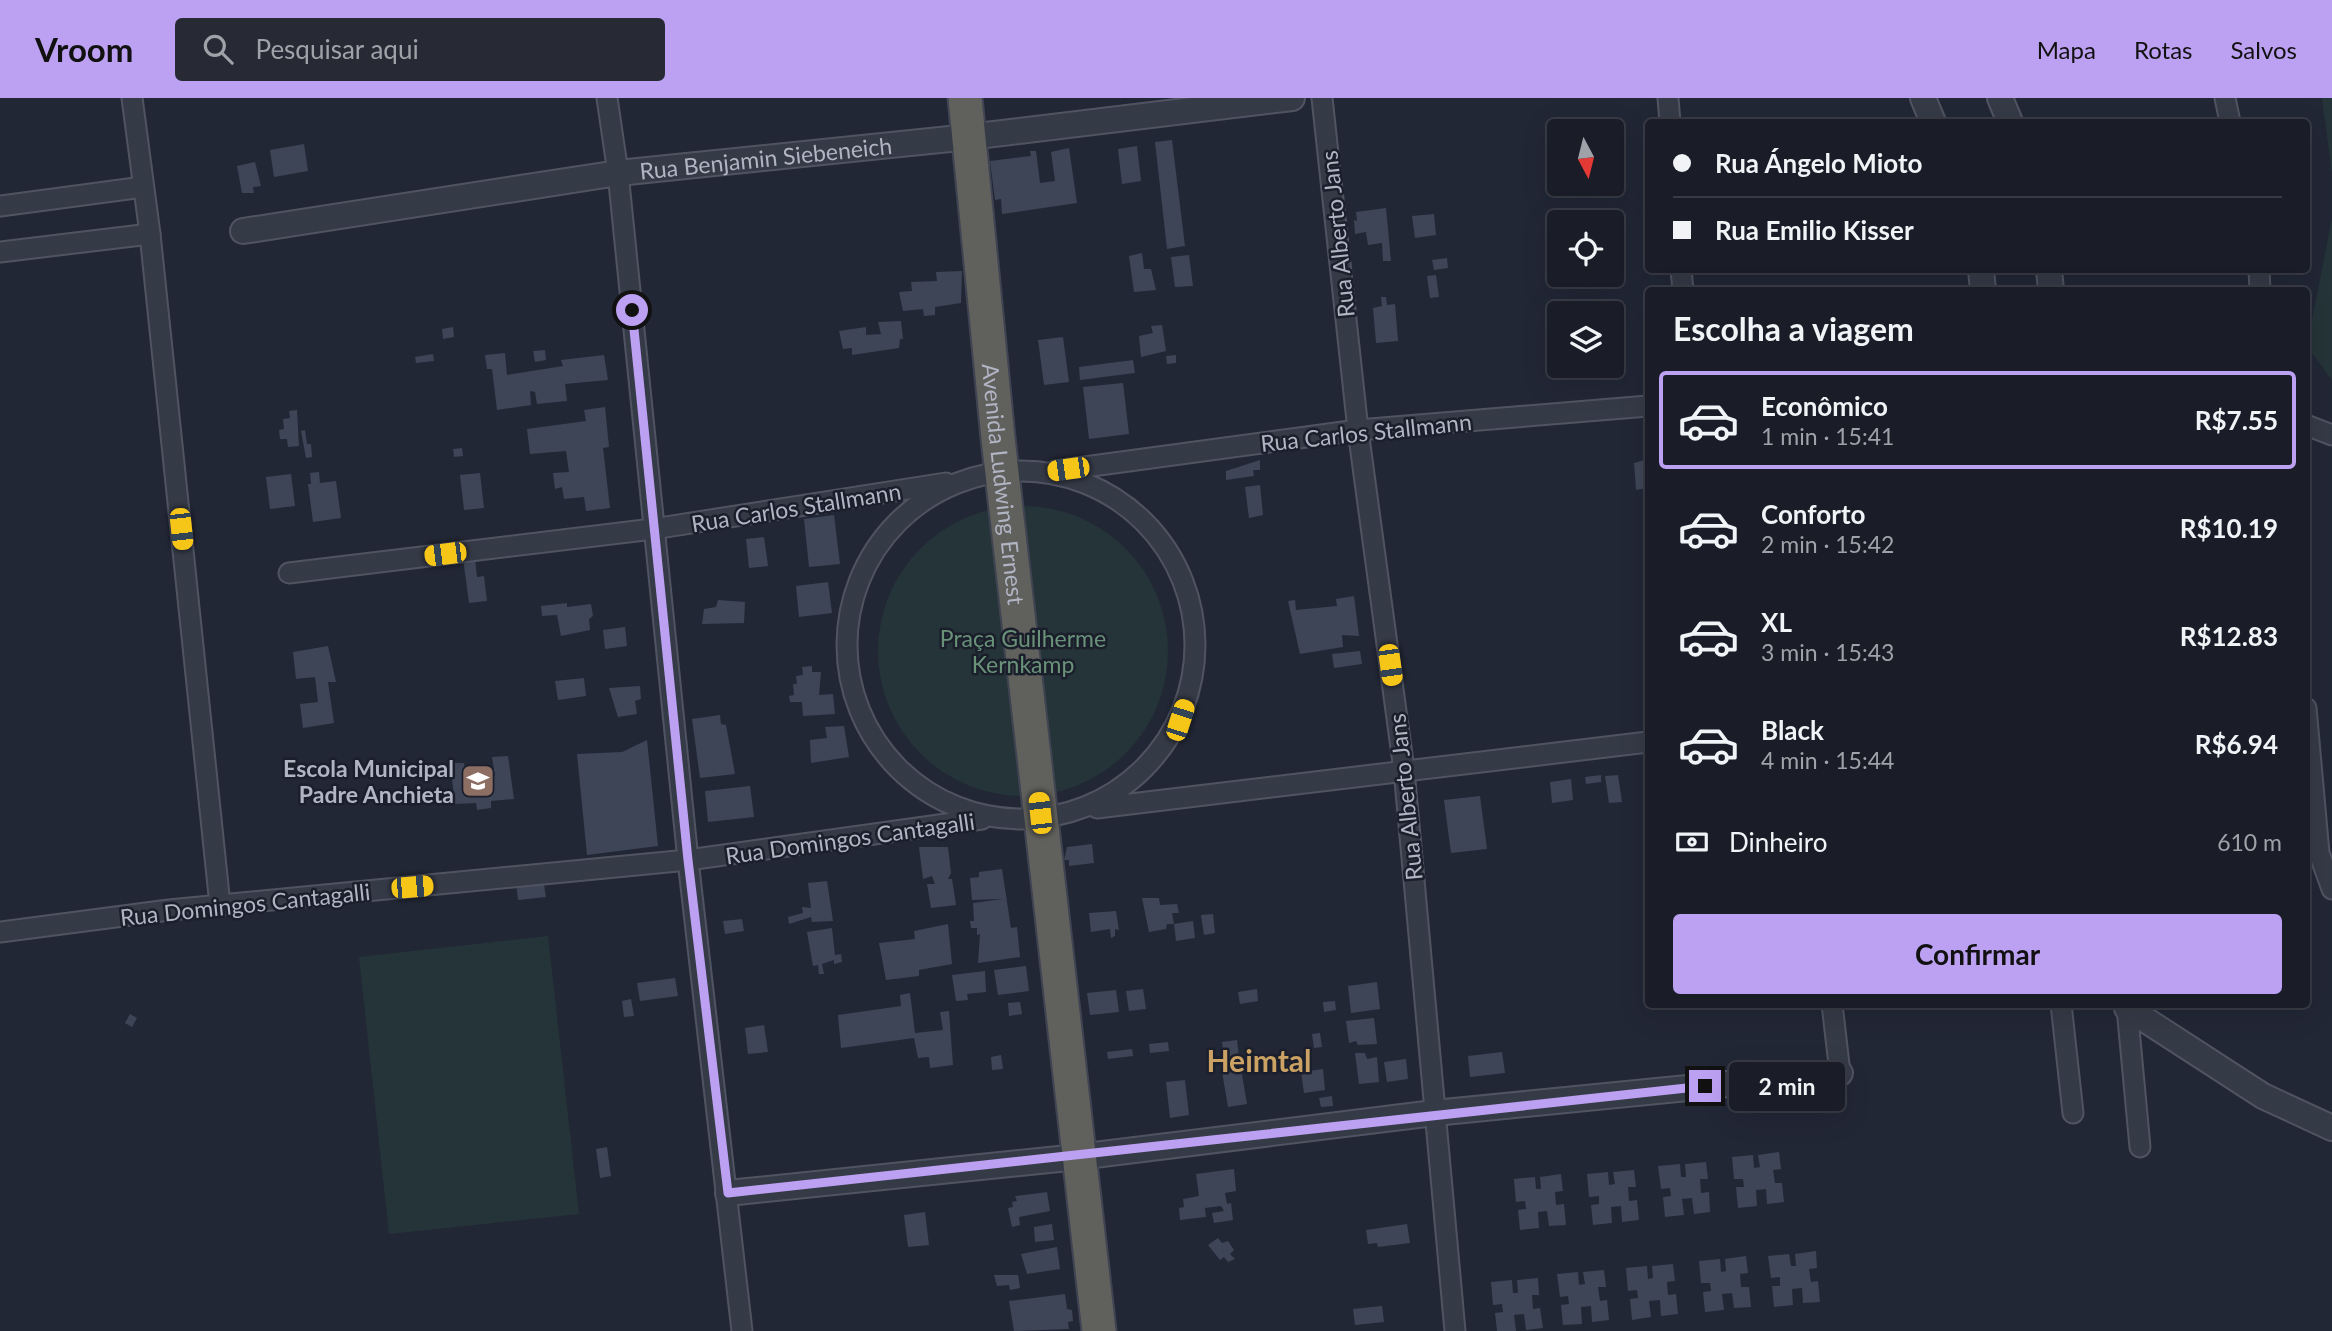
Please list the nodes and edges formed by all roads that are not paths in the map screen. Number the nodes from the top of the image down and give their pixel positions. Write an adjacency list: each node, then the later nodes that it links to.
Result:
1 (132, 98): 14 (street)
2 (607, 98): 13 (street)
3 (970, 98): 12 (highway, Avenida Ludwing Ernest)
4 (1293, 98): 12 (street, Rua Benjamin Siebeneich)
5 (1322, 98): 21 (street, Rua Alberto Jans)
6 (1668, 98): 9 (street)
7 (2000, 98): 10 (street)
8 (2225, 98): 11 (street)
9 (1670, 119)
10 (2009, 119)
11 (2230, 119)
12 (969, 137): 13 (street, Rua Benjamin Siebeneich); 23 (highway, Avenida Ludwing Ernest)
13 (618, 173): 16 (street, Rua Benjamin Siebeneich); 26 (street)
14 (143, 187): 15 (street); 17 (street)
15 (0, 206)
16 (243, 231)
17 (150, 234): 18 (street); 35 (street)
18 (0, 252)
19 (1645, 406): 21 (street, Rua Carlos Stallmann)
20 (2310, 427): 22 (street)
21 (1358, 430): 24 (street, Rua Carlos Stallmann); 30 (street, Rua Alberto Jans)
22 (2332, 435)
23 (1001, 471): 24 (street); 25 (street); 31 (highway, Avenida Ludwing Ernest)
24 (1042, 472): 31 (street)
25 (968, 480): 26 (street, Rua Carlos Stallmann); 32 (street)
26 (653, 529): 27 (street, Rua Carlos Stallmann); 33 (street)
27 (289, 573)
28 (1645, 742): 30 (street)
29 (2310, 753): 34 (street)
30 (1404, 770): 31 (street); 42 (street, Rua Alberto Jans)
31 (1055, 812): 32 (street, Rua Domingos Cantagalli); 46 (highway, Avenida Ludwing Ernest)
32 (990, 818): 33 (street, Rua Domingos Cantagalli)
33 (688, 860): 35 (street, Rua Domingos Cantagalli); 47 (street)
34 (2332, 889)
35 (220, 905): 36 (street, Rua Domingos Cantagalli)
36 (0, 932)
37 (1832, 1008): 41 (street)
38 (2062, 1008): 43 (street)
39 (2127, 1008): 45 (street)
40 (2130, 1008): 44 (street)
41 (1840, 1073): 42 (street)
42 (1434, 1113): 46 (street); 50 (street, Rua Alberto Jans)
43 (2073, 1113)
44 (2332, 1128)
45 (2140, 1147)
46 (1078, 1157): 47 (street); 49 (highway, Avenida Ludwing Ernest)
47 (728, 1193): 48 (street)
48 (742, 1331)
49 (1099, 1331)
50 (1455, 1331)

